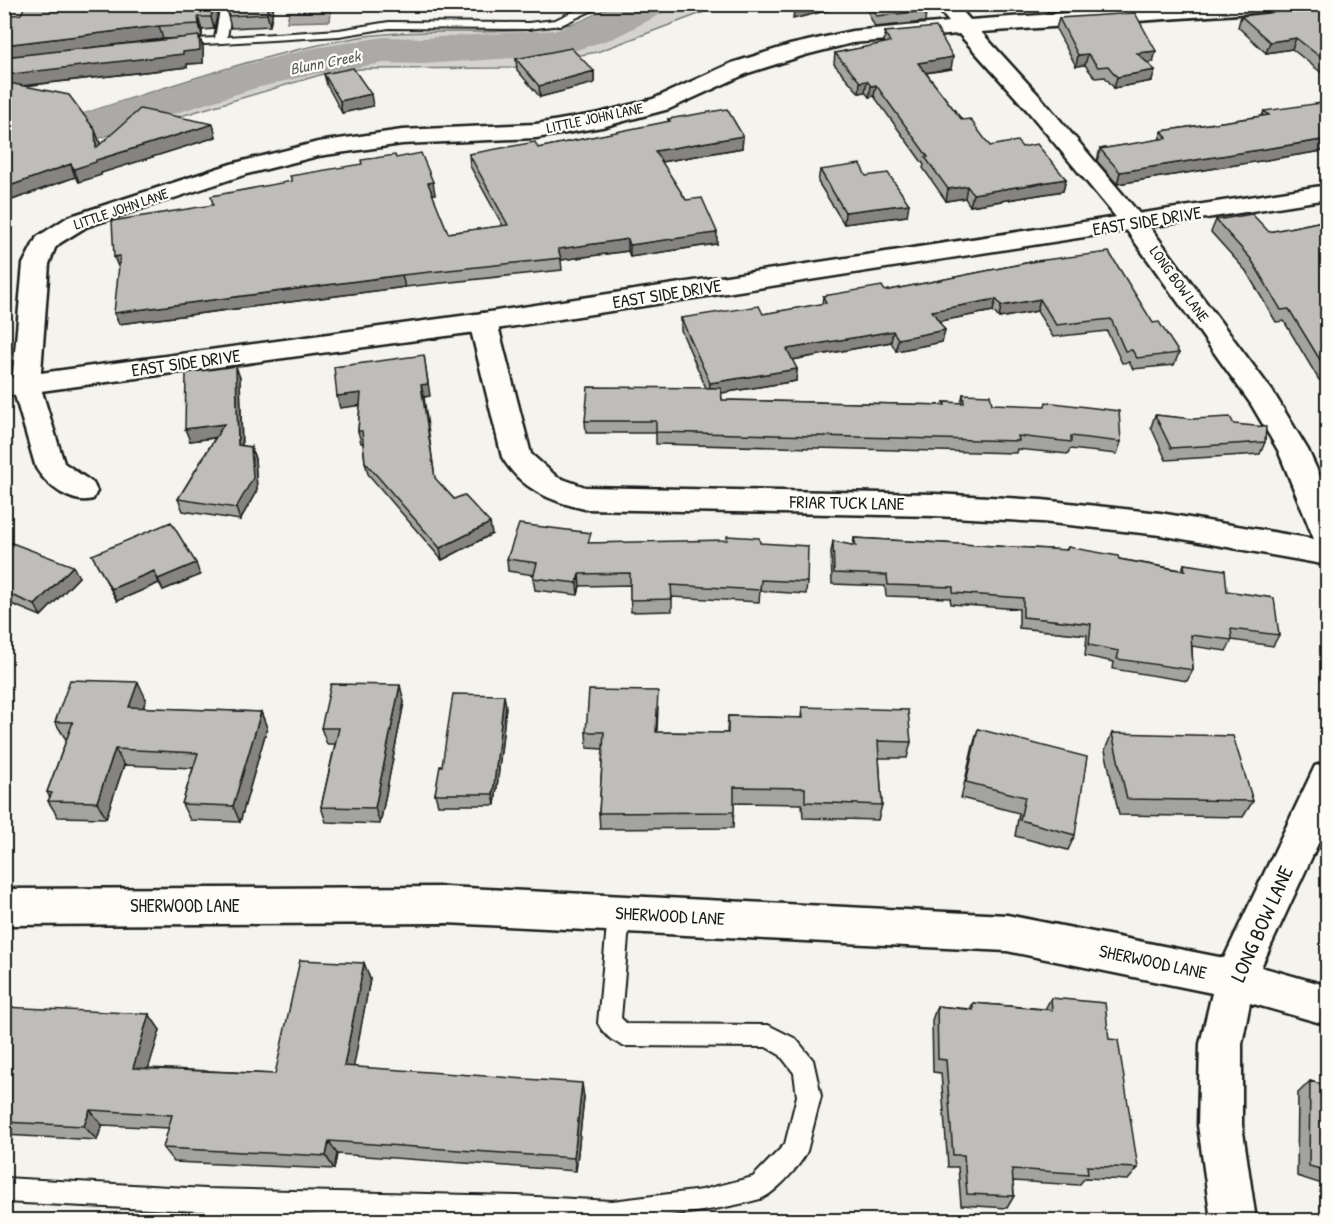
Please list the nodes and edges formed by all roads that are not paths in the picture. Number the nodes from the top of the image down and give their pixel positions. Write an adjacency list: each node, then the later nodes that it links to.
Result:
1 (227, 4): 6 (lane)
2 (601, 4): 6 (lane)
3 (944, 4): 5 (street, LONG BOW LANE)
4 (1295, 4): 5 (street, LITTLE JOHN LANE)
5 (962, 27): 9 (street, LONG BOW LANE); 11 (street, LITTLE JOHN LANE)
6 (220, 41): 7 (lane)
7 (163, 45)
8 (1328, 192): 9 (street, EAST SIDE DRIVE)
9 (1134, 223): 10 (street, EAST SIDE DRIVE); 13 (street, LONG BOW LANE)
10 (483, 322): 11 (street, EAST SIDE DRIVE); 14 (street, FRIAR TUCK LANE)
11 (15, 386): 12 (street)
12 (82, 491)
13 (1328, 536)
14 (1328, 553)
15 (1328, 777): 18 (street, LONG BOW LANE)
16 (4, 907): 17 (street, SHERWOOD LANE)
17 (619, 914): 18 (street, SHERWOOD LANE); 20 (lane)
18 (1235, 979): 19 (street, SHERWOOD LANE); 21 (street, LONG BOW LANE)
19 (1328, 1006)
20 (4, 1190)
21 (1234, 1221)

